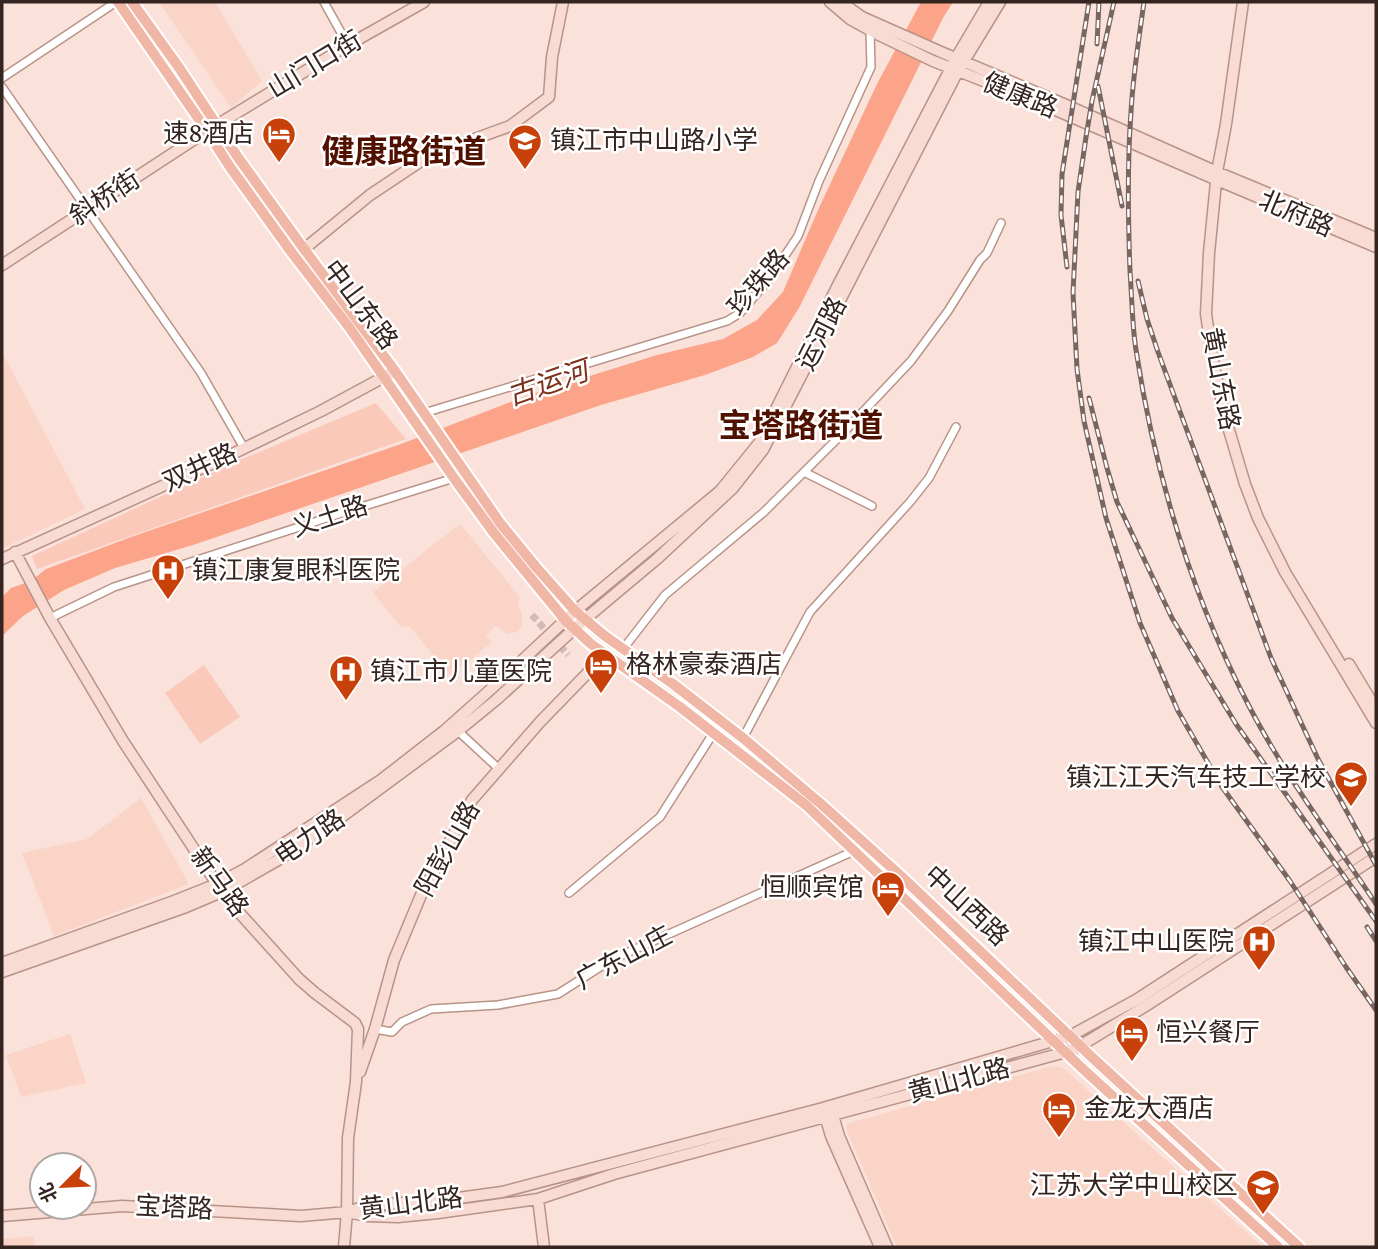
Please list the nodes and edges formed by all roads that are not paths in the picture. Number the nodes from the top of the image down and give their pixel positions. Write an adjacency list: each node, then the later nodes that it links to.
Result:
1 (117, 2): 15 (street); 17 (main road, 中山东路)
2 (132, 2): 17 (main road, 中山东路)
3 (324, 2): 13 (street)
4 (424, 2): 13 (main road, 山门口街)
5 (563, 2): 23 (main road)
6 (830, 2): 12 (main road, 健康路)
7 (841, 2): 12 (main road, 健康路)
8 (989, 2): 14 (main road, 运河路)
9 (1000, 2): 14 (main road, 运河路)
10 (1243, 2): 18 (main road, 黄山东路)
11 (1249, 2): 18 (main road, 黄山东路)
12 (878, 31): 14 (main road, 健康路); 14 (main road, 健康路); 27 (street, 珍珠路)
13 (348, 45): 17 (main road, 山门口街)
14 (957, 65): 18 (main road, 健康路); 35 (main road, 运河路); 37 (main road, 运河路)
15 (2, 78)
16 (2, 87): 19 (street)
17 (212, 128): 19 (main road, 斜桥街); 23 (main road, 中山东路); 26 (main road, 中山东路)
18 (1220, 177): 21 (main road, 北府路); 22 (main road, 北府路); 42 (main road, 黄山东路); 43 (main road, 黄山东路)
19 (86, 210): 24 (main road, 斜桥街); 29 (street)
20 (1001, 223): 30 (street)
21 (1376, 238)
22 (1376, 247)
23 (304, 249): 25 (main road, 中山东路)
24 (2, 265)
25 (396, 371): 26 (main road, 双井路); 27 (main road, 中山东路)
26 (385, 377): 29 (main road, 双井路); 31 (main road, 中山东路)
27 (424, 413): 35 (main road, 中山东路)
28 (956, 428): 46 (street)
29 (244, 448): 33 (main road, 双井路)
30 (804, 472): 32 (street); 40 (street)
31 (450, 473): 36 (street, 义土路); 38 (main road, 中山东路)
32 (872, 506)
33 (15, 552): 34 (main road, 双井路); 36 (main road, 新马路)
34 (2, 559)
35 (575, 611): 37 (main road, 中山东路); 38 (main road, 运河路)
36 (50, 618): 52 (main road, 新马路)
37 (584, 620): 39 (main road, 运河路); 40 (main road, 中山西路)
38 (566, 621): 39 (main road, 中山东路); 52 (main road, 电力路)
39 (574, 629): 41 (main road, 中山西路); 44 (main road, 电力路)
40 (623, 649): 46 (main road, 中山西路)
41 (605, 655): 45 (main road, 中山西路); 47 (main road, 阳彭山路)
42 (1376, 709)
43 (1376, 723)
44 (458, 731): 47 (street); 52 (main road, 电力路)
45 (714, 732): 50 (main road, 中山西路); 53 (street)
46 (743, 738): 48 (main road, 中山西路)
47 (499, 769): 56 (main road, 阳彭山路)
48 (866, 844): 50 (street, 广东山庄); 57 (main road, 中山西路)
49 (1376, 844): 57 (main road, 黄山北路)
50 (854, 851): 56 (street, 广东山庄); 58 (main road, 中山西路)
51 (1376, 857): 59 (main road, 黄山北路)
52 (220, 888): 54 (main road, 电力路); 55 (main road, 电力路); 61 (main road, 新马路)
53 (569, 893)
54 (2, 963)
55 (2, 972)
56 (375, 1029): 61 (main road, 阳彭山路)
57 (1070, 1036): 58 (main road, 黄山北路); 59 (main road, 中山西路)
58 (1055, 1041): 60 (main road, 中山西路); 62 (main road, 黄山北路)
59 (1080, 1046): 60 (main road, 黄山北路); 71 (main road, 中山西路)
60 (1066, 1052): 62 (main road, 黄山北路); 70 (main road, 中山西路)
61 (356, 1082): 64 (main road, 新马路)
62 (828, 1112): 63 (main road, 黄山北路); 64 (main road, 黄山北路); 68 (main road); 69 (main road)
63 (538, 1199): 64 (main road, 黄山北路); 67 (main road)
64 (346, 1212): 65 (main road, 宝塔路); 66 (main road, 新马路)
65 (2, 1216)
66 (344, 1247)
67 (544, 1247)
68 (880, 1247)
69 (887, 1247)
70 (1278, 1247)
71 (1299, 1247)

